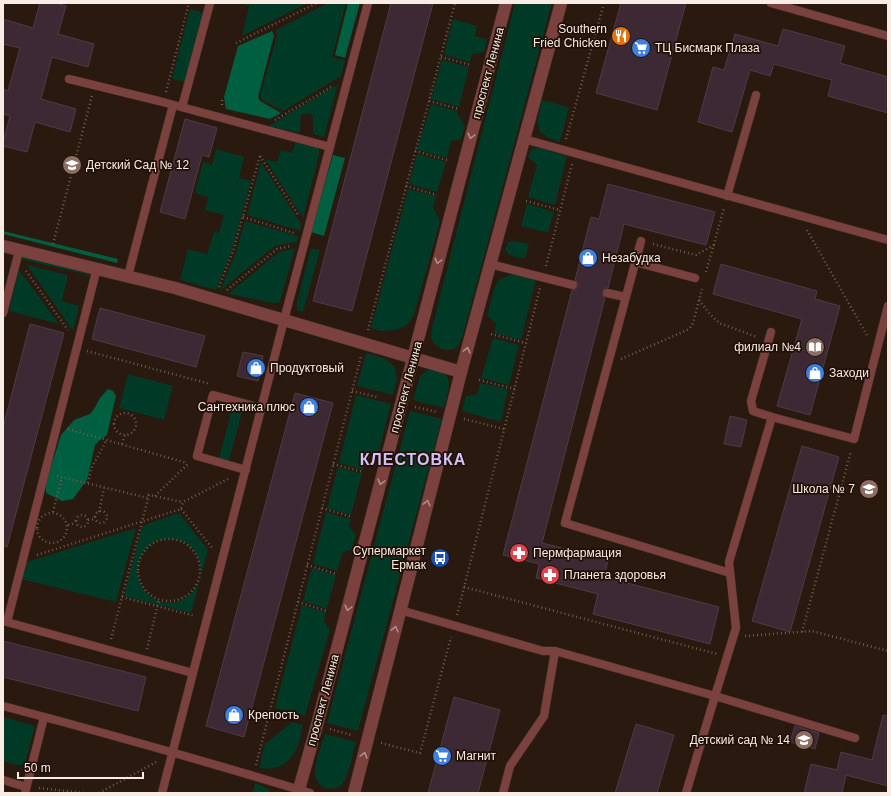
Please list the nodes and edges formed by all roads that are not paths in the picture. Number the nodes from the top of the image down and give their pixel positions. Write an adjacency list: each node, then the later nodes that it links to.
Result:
1 (210, 3): 10 (lane)
2 (368, 3): 12 (lane)
3 (506, 3): 30 (street, проспект Ленина, one-way to 30)
4 (561, 3): 11 (street)
5 (771, 3): 6 (lane)
6 (888, 36)
7 (69, 78): 9 (lane)
8 (756, 95): 13 (lane)
9 (173, 105): 10 (lane); 21 (lane)
10 (182, 107): 12 (lane)
11 (524, 139): 13 (lane); 19 (street)
12 (330, 147): 28 (lane)
13 (727, 196): 14 (lane)
14 (888, 240)
15 (641, 241): 18 (lane)
16 (3, 246): 17 (street)
17 (18, 255): 20 (street); 27 (lane)
18 (635, 262): 22 (lane); 25 (lane)
19 (490, 264): 23 (lane); 31 (street, one-way to 19)
20 (97, 268): 21 (street); 37 (lane)
21 (128, 276): 28 (street)
22 (695, 278)
23 (573, 285)
24 (607, 293): 25 (lane)
25 (625, 297): 35 (lane)
26 (888, 306): 33 (lane)
27 (3, 313)
28 (284, 320): 30 (street); 32 (lane)
29 (771, 332): 33 (lane)
30 (413, 358): 31 (street); 47 (street, проспект Ленина, one-way to 47)
31 (461, 372): 36 (street, one-way to 31)
32 (261, 408): 34 (lane); 34 (lane)
33 (772, 417): 35 (lane)
34 (246, 470): 39 (lane)
35 (730, 573): 40 (lane)
36 (400, 610): 38 (lane); 49 (street, one-way to 36)
37 (5, 622): 39 (lane)
38 (555, 651): 40 (lane); 50 (lane)
39 (193, 673): 44 (lane)
40 (714, 696): 43 (lane); 51 (lane)
41 (3, 706): 42 (lane)
42 (44, 717): 44 (lane); 46 (lane)
43 (855, 738)
44 (173, 752): 47 (lane); 48 (lane)
45 (3, 780): 46 (lane)
46 (26, 790)
47 (302, 792)
48 (162, 793)
49 (354, 793)
50 (503, 793)
51 (686, 793)

